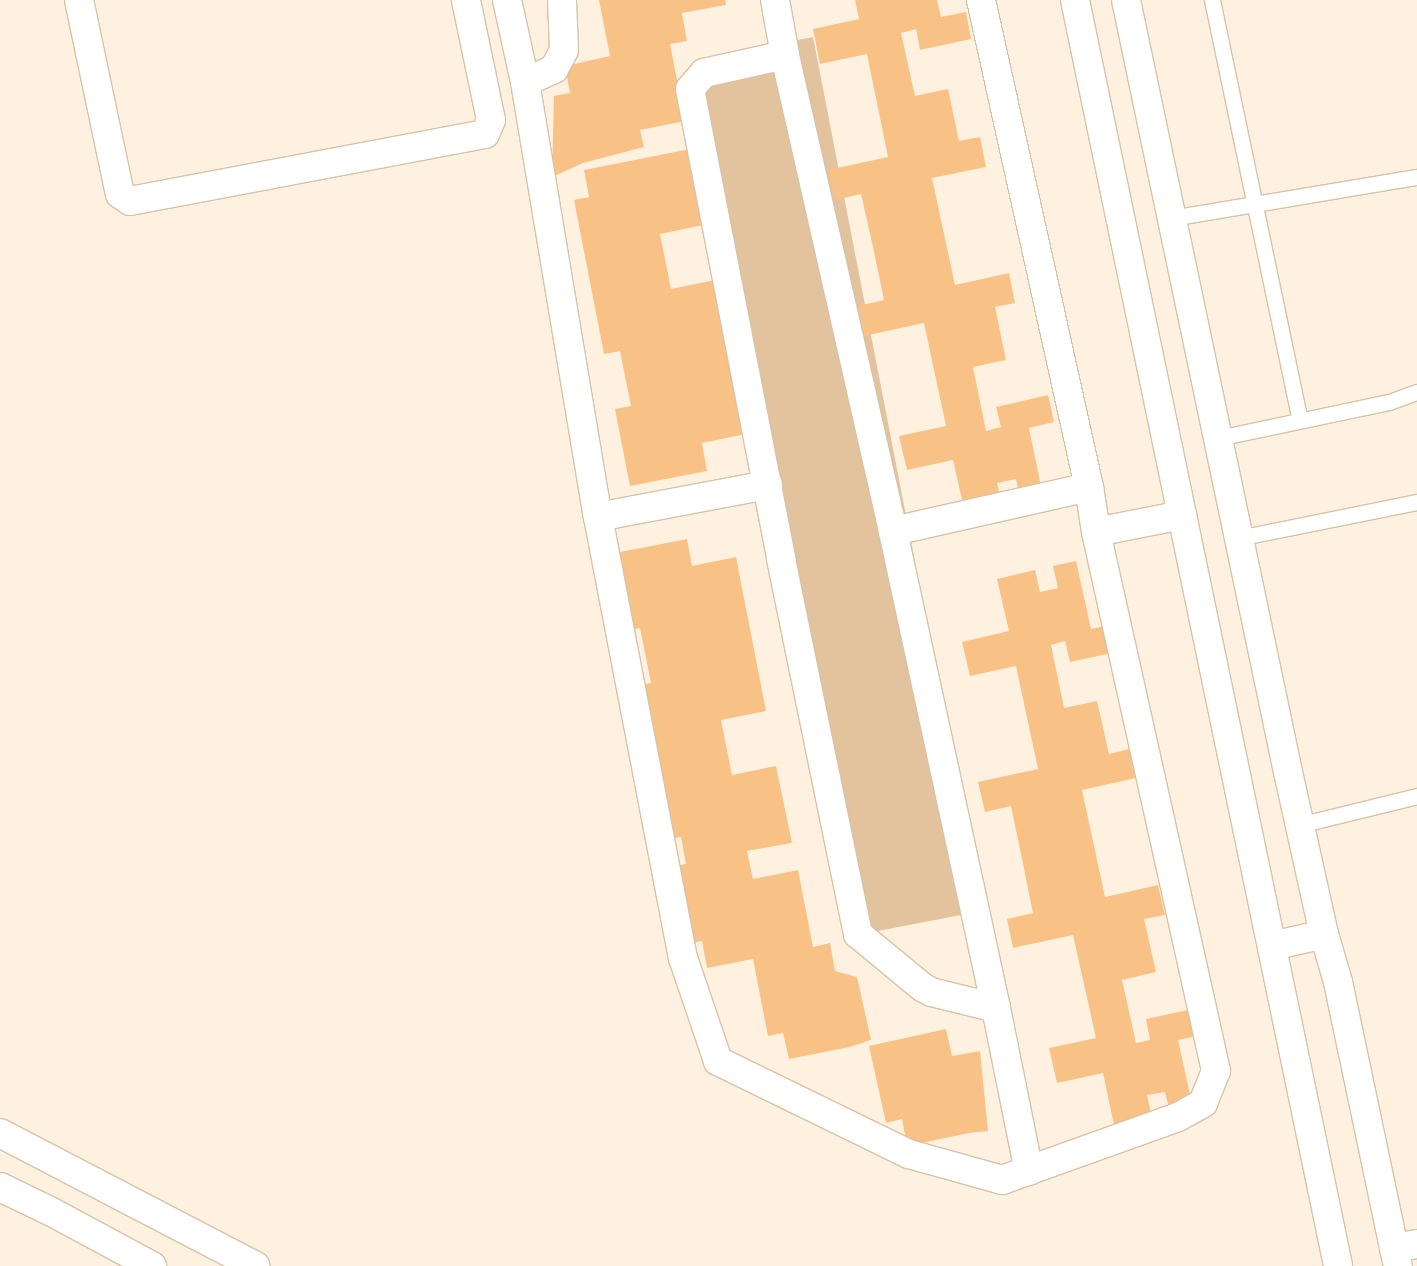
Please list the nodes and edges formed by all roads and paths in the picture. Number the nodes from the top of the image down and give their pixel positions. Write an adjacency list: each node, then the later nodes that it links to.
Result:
1 (79, 0): 2 (street)
2 (466, 0)
3 (507, 0): 11 (street)
4 (562, 0): 11 (street)
5 (775, 0): 10 (street)
6 (982, 0): 19 (street)
7 (1075, 0): 21 (street)
8 (1126, 0): 14 (street)
9 (1212, 0): 13 (lane)
10 (784, 55): 18 (street); 23 (street)
11 (525, 82): 22 (street)
12 (1417, 177): 13 (lane)
13 (1255, 205): 14 (lane); 16 (lane)
14 (1171, 218): 17 (street)
15 (1417, 392): 16 (lane)
16 (1300, 420): 17 (lane)
17 (1218, 438): 25 (street)
18 (768, 485): 22 (street); 30 (street)
19 (1089, 487): 23 (street); 24 (street)
20 (1417, 502): 25 (lane)
21 (1182, 515): 24 (street); 29 (street)
22 (598, 517): 32 (street)
23 (893, 531): 30 (street)
24 (1096, 532): 32 (street)
25 (1238, 538): 27 (street)
26 (1417, 796): 27 (lane)
27 (1299, 825): 28 (street)
28 (1324, 934): 29 (street); 34 (street)
29 (1272, 946): 37 (street)
30 (996, 1008): 32 (street)
31 (0, 1133): 36 (street)
32 (1029, 1171)
33 (0, 1187): 35 (street)
34 (1403, 1253)
35 (152, 1266)
36 (256, 1266)
37 (1338, 1266)

